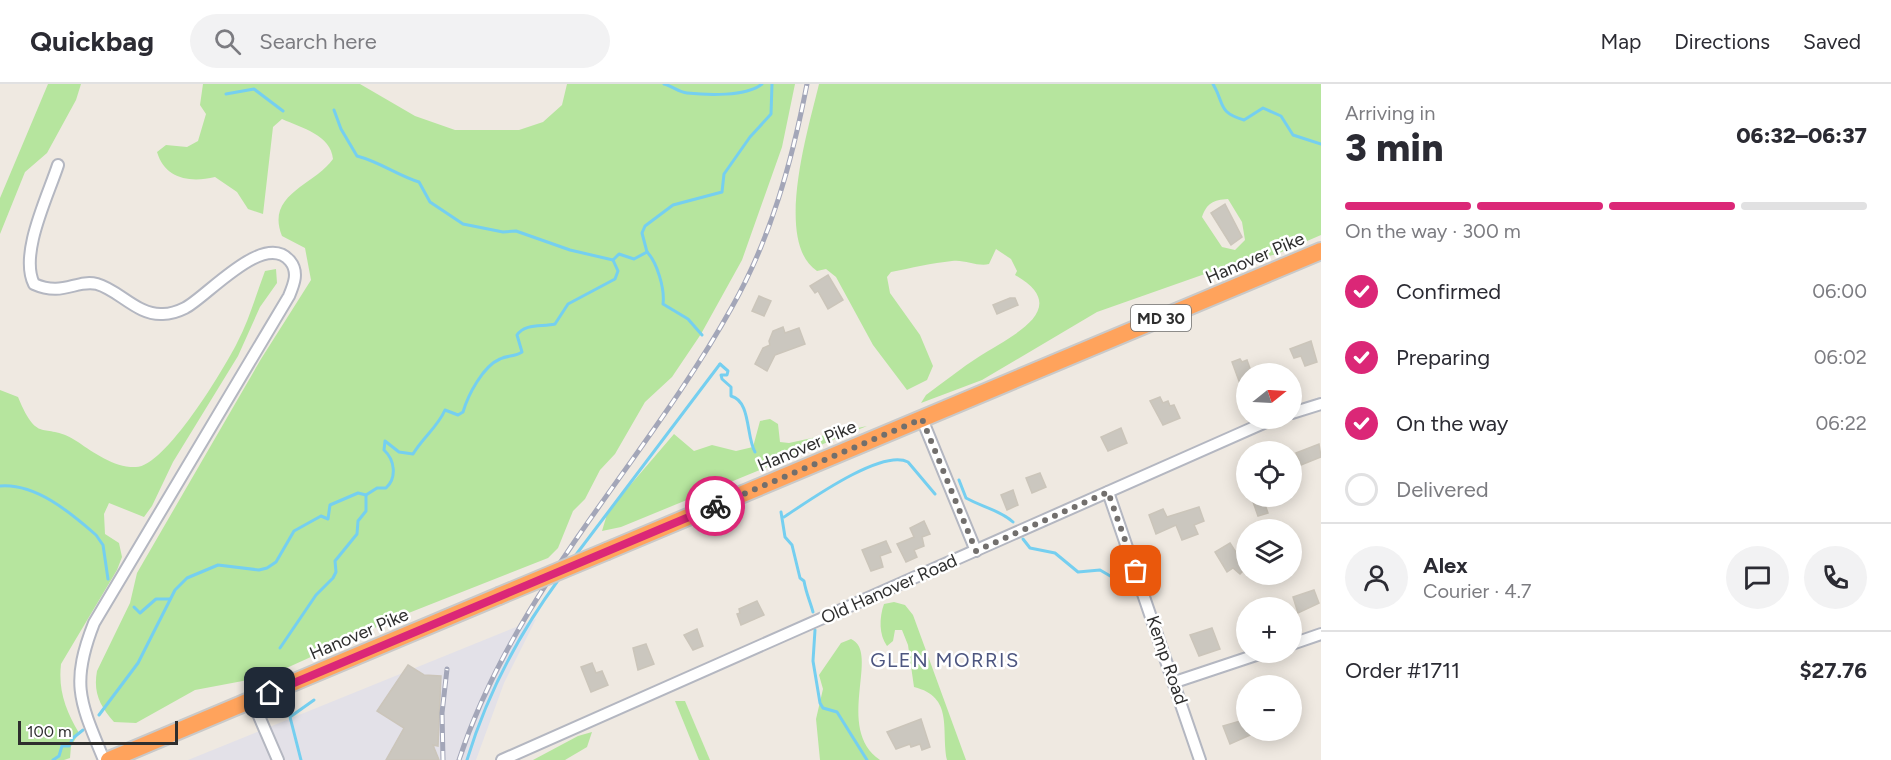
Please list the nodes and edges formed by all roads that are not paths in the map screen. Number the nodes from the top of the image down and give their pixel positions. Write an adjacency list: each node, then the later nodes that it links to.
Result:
1 (58, 165): 14 (street)
2 (1321, 251): 5 (highway, Hanover Pike / MD 30)
3 (1321, 404): 4 (street)
4 (1302, 410)
5 (922, 419): 8 (street); 13 (highway, Hanover Pike / MD 30, bridge)
6 (1250, 429): 7 (street, Old Hanover Road)
7 (1108, 492): 8 (street, Old Hanover Road); 12 (street, Kemp Road)
8 (976, 551): 17 (street, Old Hanover Road)
9 (1321, 634): 10 (street)
10 (1302, 641)
11 (1236, 662): 12 (street)
12 (1175, 682): 18 (street, Kemp Road)
13 (252, 700): 15 (highway, Hanover Pike / MD 30); 16 (street)
14 (104, 760)
15 (109, 760)
16 (278, 760)
17 (502, 760)
18 (1200, 760)

